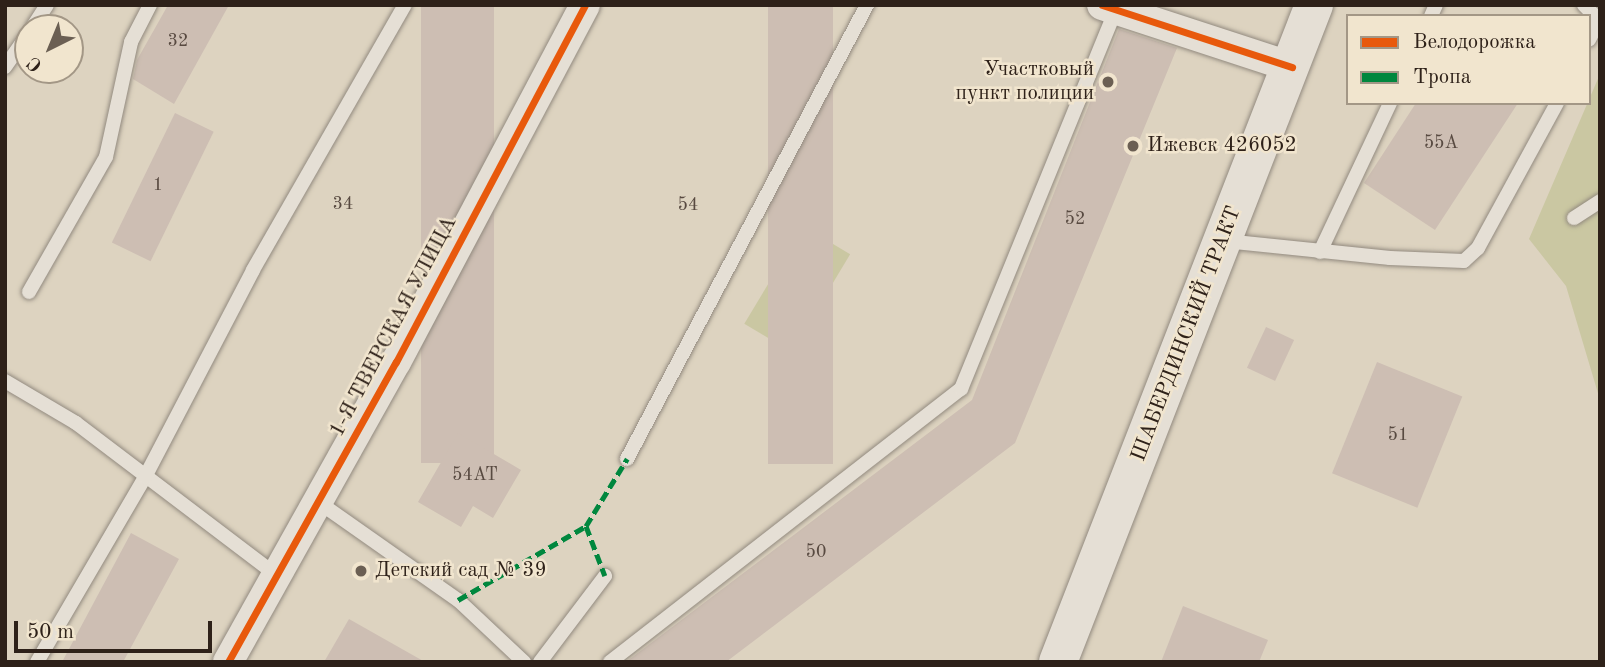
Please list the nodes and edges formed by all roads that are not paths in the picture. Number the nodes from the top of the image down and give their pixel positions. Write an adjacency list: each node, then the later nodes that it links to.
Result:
1 (150, 5): 16 (lane)
2 (405, 5): 19 (lane)
3 (585, 5): 20 (street, 1-Я ТВЕРСКАЯ УЛИЦА)
4 (867, 5): 18 (lane)
5 (1314, 5): 9 (main road, ШАБЕРДИНСКИЙ ТРАКТ)
6 (1584, 5): 8 (lane)
7 (1109, 8): 9 (street); 27 (lane)
8 (1591, 36)
9 (1292, 67): 14 (main road, ШАБЕРДИНСКИЙ ТРАКТ)
10 (1389, 105): 15 (lane)
11 (1556, 105): 15 (lane)
12 (1600, 201): 13 (lane)
13 (1574, 218)
14 (1224, 240): 15 (lane); 28 (main road, ШАБЕРДИНСКИЙ ТРАКТ)
15 (1320, 252)
16 (29, 292)
17 (5, 381): 19 (lane)
18 (627, 459)
19 (145, 477): 21 (lane); 23 (lane)
20 (317, 502): 21 (street, 1-Я ТВЕРСКАЯ УЛИЦА); 25 (lane)
21 (276, 575): 24 (street, 1-Я ТВЕРСКАЯ УЛИЦА)
22 (605, 576): 26 (lane)
23 (37, 662)
24 (228, 662)
25 (524, 662)
26 (540, 662)
27 (610, 662)
28 (1058, 662)

